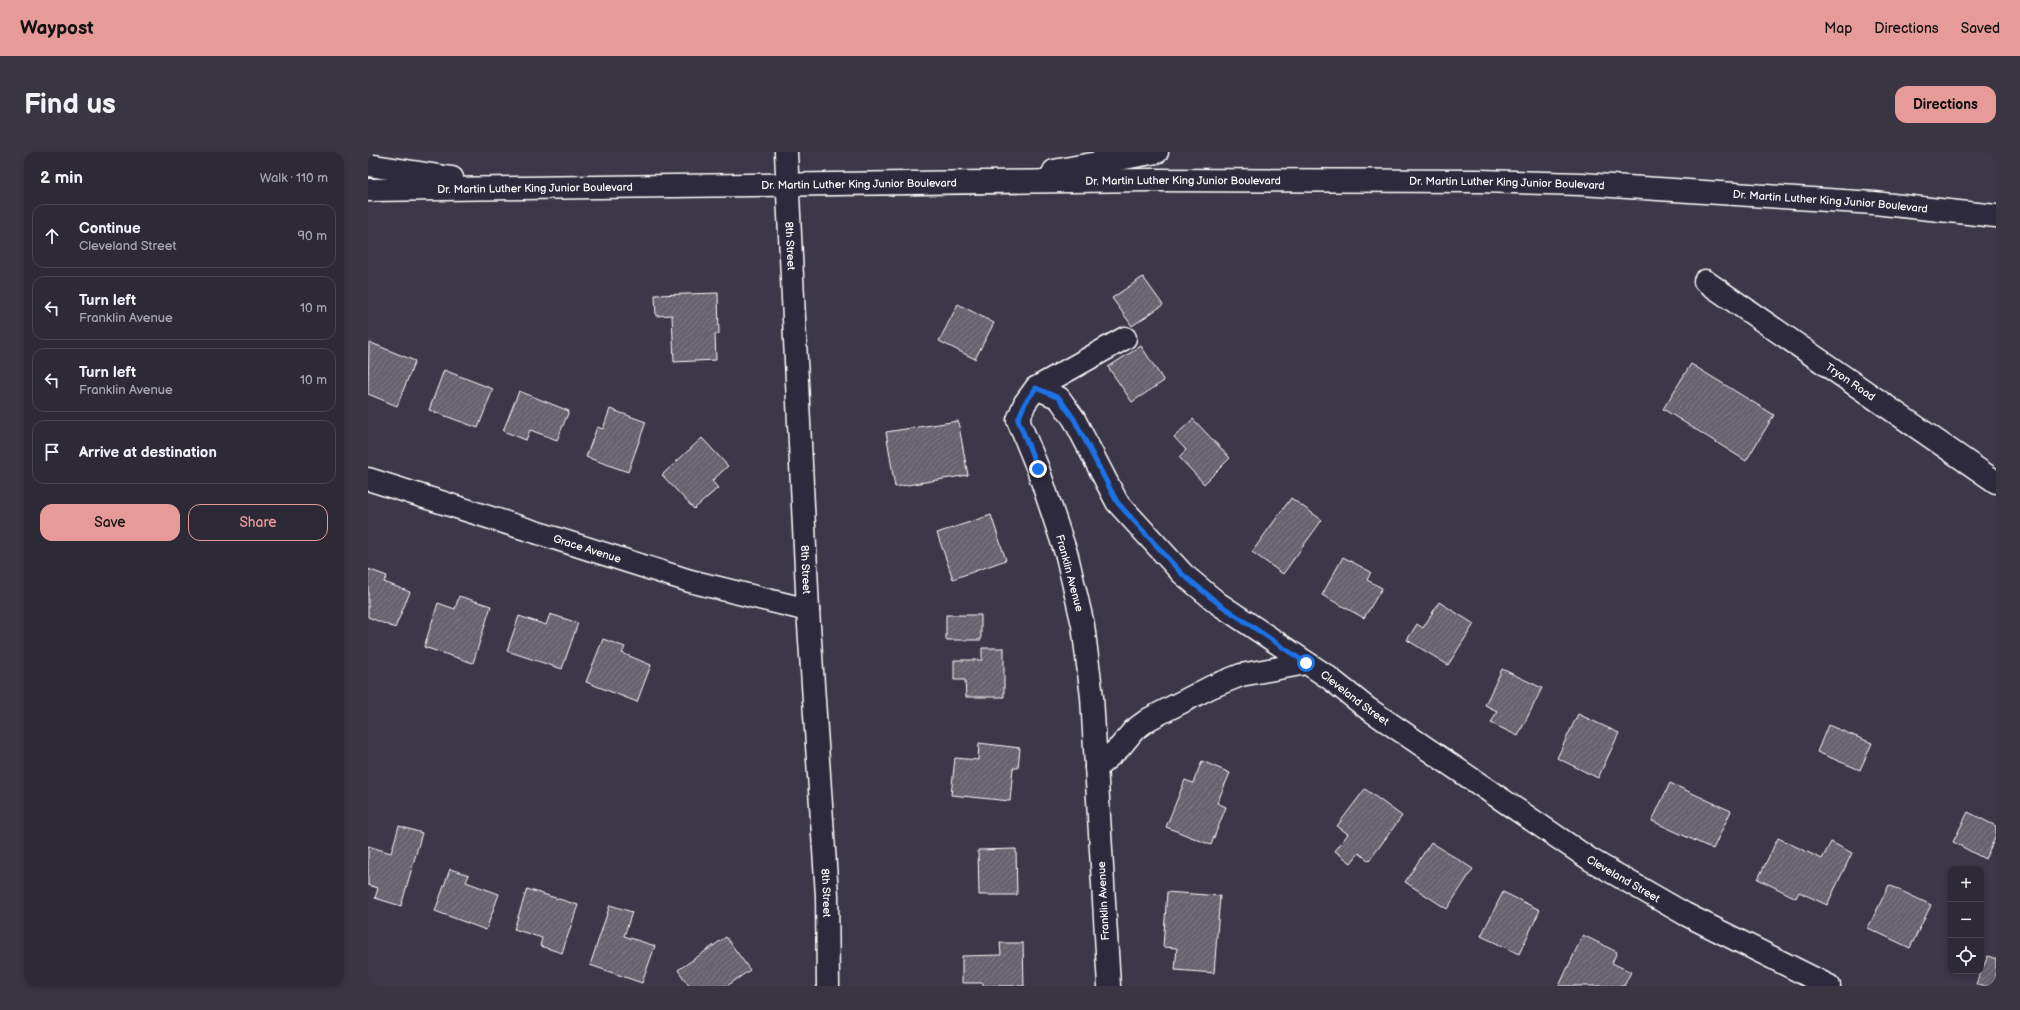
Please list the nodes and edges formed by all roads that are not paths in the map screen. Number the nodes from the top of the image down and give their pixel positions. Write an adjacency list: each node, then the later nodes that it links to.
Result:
1 (786, 152): 5 (street, 8th Street)
2 (1157, 152): 4 (street)
3 (368, 166): 6 (street)
4 (991, 182): 5 (street, Dr. Martin Luther King Junior Boulevard); 8 (street, Dr. Martin Luther King Junior Boulevard)
5 (786, 184): 6 (street, Dr. Martin Luther King Junior Boulevard); 14 (street, 8th Street)
6 (519, 188): 7 (street, Dr. Martin Luther King Junior Boulevard)
7 (368, 190)
8 (1996, 216)
9 (1705, 281): 13 (street, Tryon Road)
10 (1125, 338): 11 (street)
11 (1036, 388): 15 (street, Cleveland Street); 16 (street, Franklin Avenue)
12 (368, 479): 14 (street, Grace Avenue)
13 (1996, 482)
14 (808, 610): 17 (street, 8th Street)
15 (1306, 663): 16 (street); 19 (street, Cleveland Street)
16 (1096, 768): 18 (street, Franklin Avenue)
17 (828, 986)
18 (1108, 986)
19 (1830, 986)

